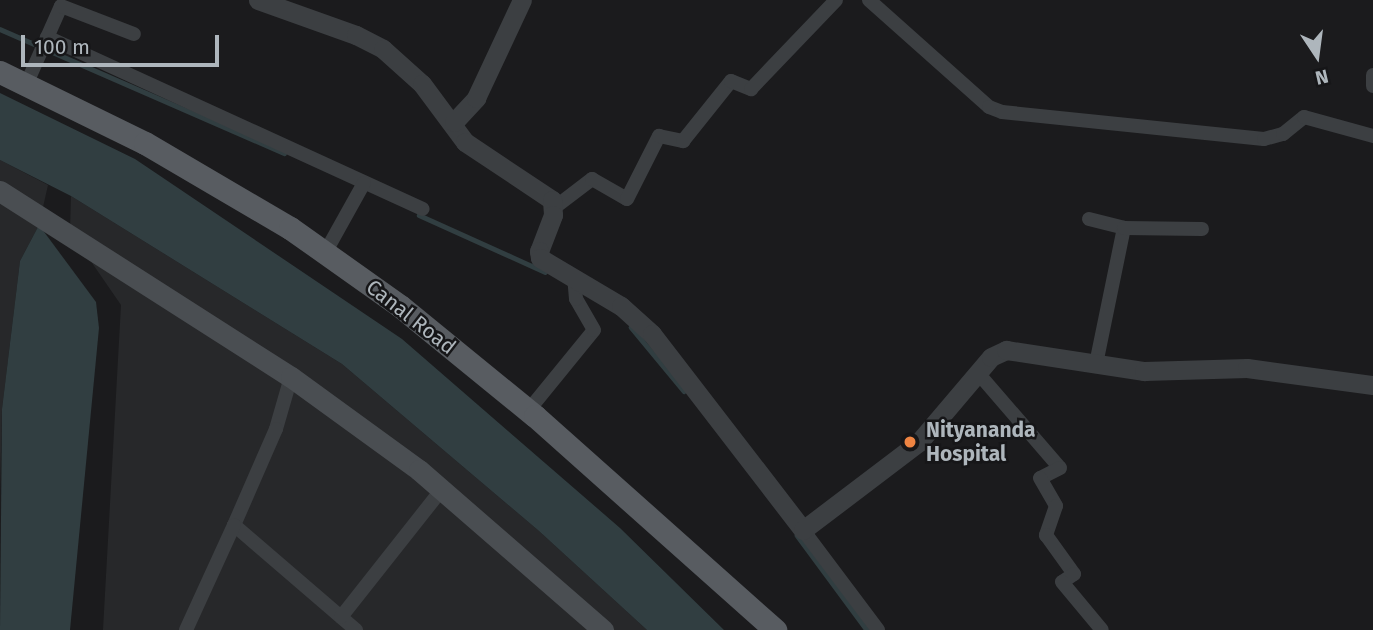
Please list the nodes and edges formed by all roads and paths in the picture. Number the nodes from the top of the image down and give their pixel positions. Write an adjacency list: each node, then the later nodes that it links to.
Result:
1 (258, 0): 11 (street)
2 (522, 0): 11 (street)
3 (836, 0): 15 (street)
4 (869, 0): 12 (street)
5 (134, 34): 6 (street)
6 (46, 39): 9 (street); 13 (street)
7 (0, 72): 9 (main road, Canal Road)
8 (1373, 75): 10 (street)
9 (26, 85): 20 (main road, Canal Road)
10 (1373, 86)
11 (454, 122): 15 (street)
12 (1373, 136)
13 (364, 183): 16 (street); 20 (street)
14 (0, 191): 24 (main road)
15 (554, 208): 21 (street)
16 (422, 209)
17 (1089, 219): 18 (street)
18 (1124, 228): 19 (street); 22 (street)
19 (1202, 229)
20 (326, 253): 26 (main road, Canal Road)
21 (574, 276): 26 (street); 29 (street)
22 (1096, 364): 23 (street); 25 (street)
23 (978, 373): 29 (street); 36 (street)
24 (291, 377): 27 (main road); 28 (street)
25 (1373, 385)
26 (528, 411): 34 (main road, Canal Road)
27 (442, 489): 30 (street); 33 (main road)
28 (234, 525): 30 (street); 31 (street)
29 (803, 530): 35 (street)
30 (341, 617): 32 (street)
31 (186, 630)
32 (356, 630)
33 (603, 630)
34 (775, 630)
35 (878, 630)
36 (1102, 630)

